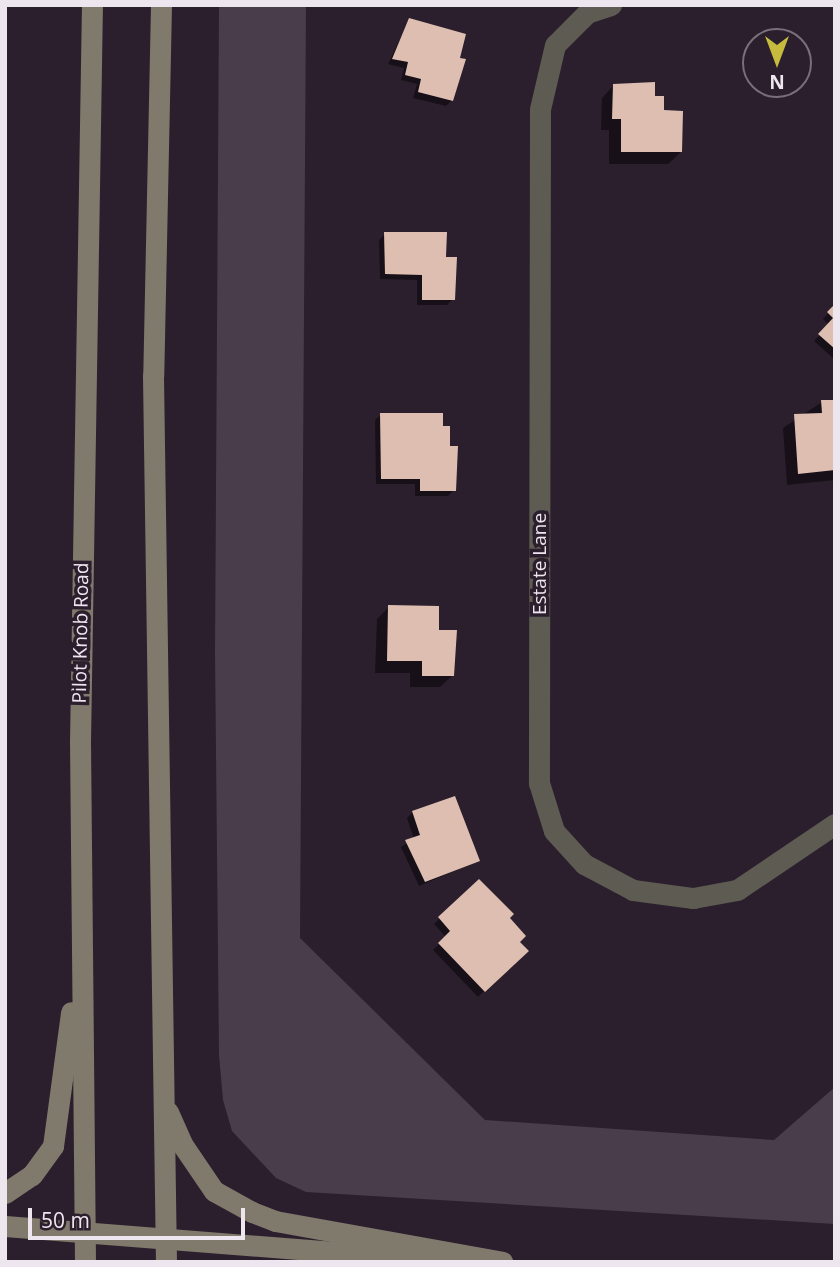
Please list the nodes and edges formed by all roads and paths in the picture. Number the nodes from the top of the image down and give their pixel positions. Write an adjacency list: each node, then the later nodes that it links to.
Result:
1 (92, 5): 5 (main road, Pilot Knob Road)
2 (161, 5): 6 (main road)
3 (611, 5): 4 (street, Estate Lane)
4 (835, 824)
5 (82, 919): 7 (main road); 9 (main road, Pilot Knob Road)
6 (165, 1107): 10 (main road); 14 (main road)
7 (5, 1193)
8 (5, 1226): 9 (main road)
9 (84, 1232): 10 (main road); 11 (main road, Pilot Knob Road)
10 (165, 1239): 12 (main road); 13 (main road)
11 (85, 1262)
12 (166, 1262)
13 (459, 1262)
14 (502, 1262)

